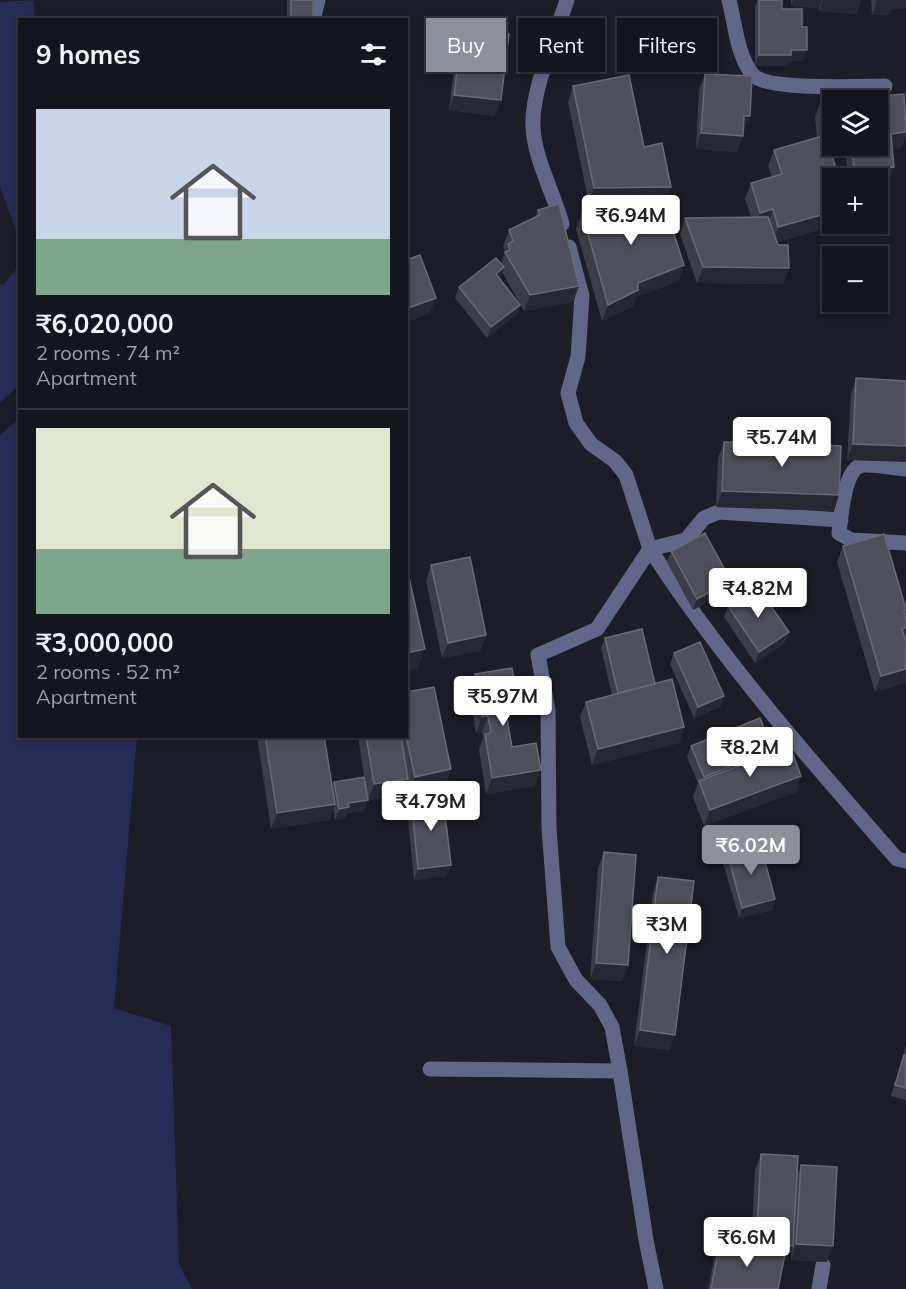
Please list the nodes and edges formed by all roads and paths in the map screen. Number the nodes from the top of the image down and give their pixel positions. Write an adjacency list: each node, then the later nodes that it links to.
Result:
1 (318, 0): 4 (street)
2 (567, 0): 9 (street)
3 (729, 0): 5 (street)
4 (314, 18)
5 (885, 86)
6 (906, 469): 7 (street)
7 (841, 520): 8 (street); 9 (street)
8 (906, 543)
9 (650, 549): 10 (street); 12 (street)
10 (906, 861)
11 (430, 1069): 12 (street)
12 (620, 1071): 14 (street)
13 (822, 1265): 15 (street)
14 (656, 1289)
15 (819, 1289)

